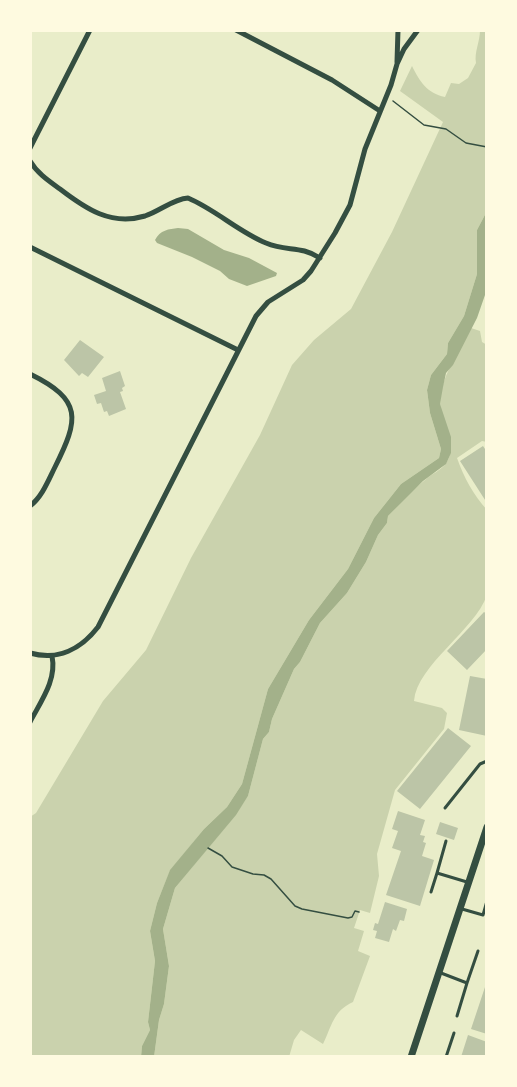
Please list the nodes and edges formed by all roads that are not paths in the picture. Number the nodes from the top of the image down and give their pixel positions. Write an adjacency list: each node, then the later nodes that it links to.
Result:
1 (90, 30): 7 (street)
2 (236, 30): 6 (street)
3 (398, 30): 5 (street)
4 (418, 30): 5 (street)
5 (398, 64): 6 (street)
6 (380, 111): 10 (street)
7 (30, 147)
8 (30, 161): 10 (street)
9 (30, 247): 11 (street)
10 (320, 258): 11 (street)
11 (238, 350): 15 (street)
12 (30, 374): 13 (street)
13 (30, 507)
14 (30, 653): 15 (street)
15 (52, 656): 16 (street)
16 (30, 722)
17 (487, 761): 18 (lane)
18 (445, 808)
19 (487, 827): 22 (street)
20 (446, 841): 21 (lane)
21 (437, 873): 22 (lane); 23 (lane)
22 (469, 883): 25 (street)
23 (431, 892)
24 (487, 900): 25 (lane)
25 (460, 909): 27 (street)
26 (478, 951): 28 (lane)
27 (439, 973): 28 (lane); 31 (street)
28 (467, 983): 29 (lane)
29 (457, 1016)
30 (454, 1033): 32 (lane)
31 (411, 1057)
32 (446, 1057)

